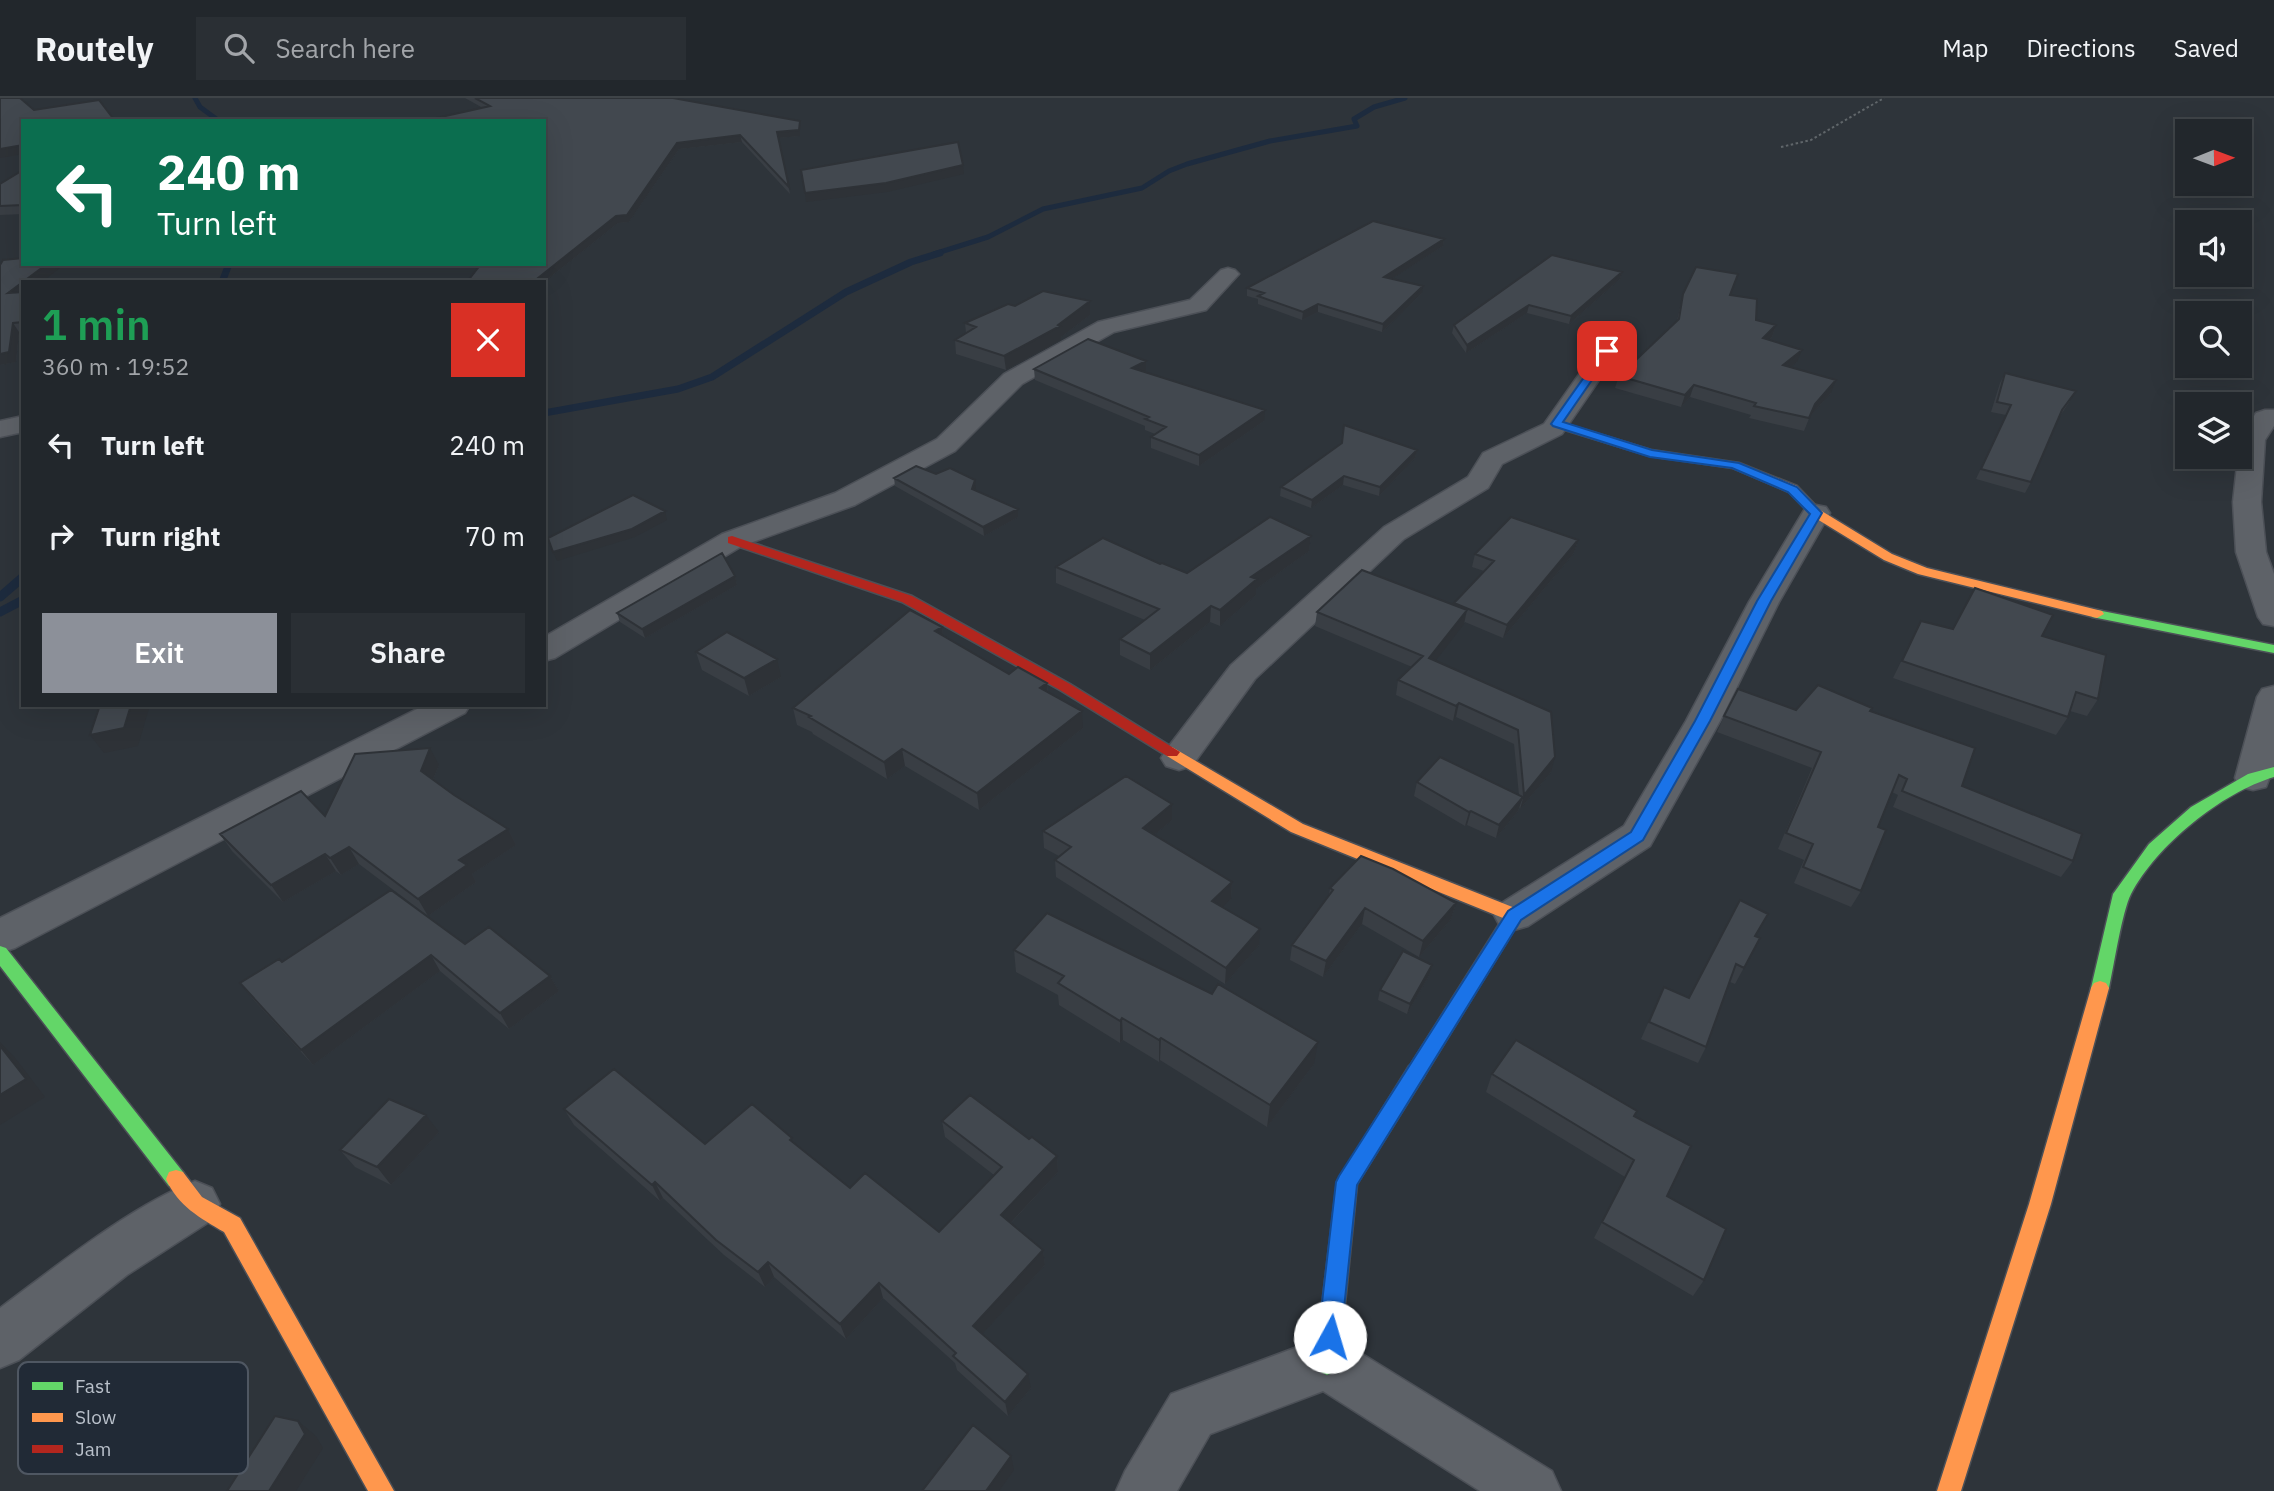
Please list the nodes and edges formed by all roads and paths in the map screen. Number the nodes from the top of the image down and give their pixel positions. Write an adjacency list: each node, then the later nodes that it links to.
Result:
1 (1884, 98): 2 (path)
2 (1781, 147)
3 (1228, 275): 10 (street)
4 (1607, 351): 7 (street)
5 (2274, 418): 11 (street)
6 (21, 424): 8 (street)
7 (1556, 424): 9 (street); 16 (street)
8 (0, 429)
9 (1816, 513): 12 (street); 18 (street)
10 (732, 540): 13 (street); 16 (street)
11 (2274, 617)
12 (2274, 649)
13 (546, 650)
14 (2274, 697): 17 (street)
15 (449, 707): 19 (street)
16 (1179, 758): 18 (street)
17 (2263, 775): 27 (street)
18 (1514, 915): 23 (street)
19 (0, 937)
20 (0, 953): 21 (street)
21 (195, 1204): 22 (street); 24 (street)
22 (0, 1341)
23 (1327, 1363): 25 (street); 26 (street)
24 (382, 1491)
25 (1144, 1491)
26 (1532, 1491)
27 (1949, 1491)

